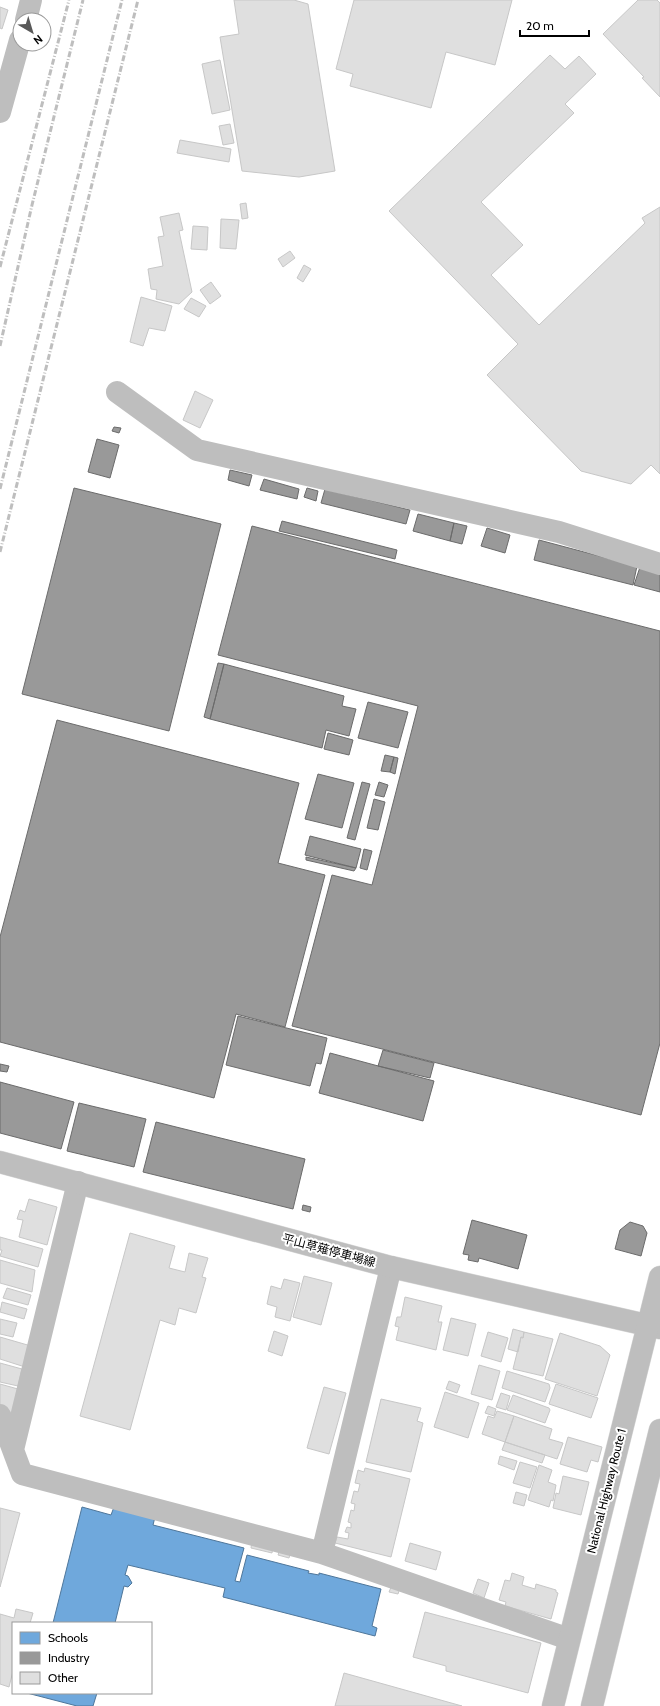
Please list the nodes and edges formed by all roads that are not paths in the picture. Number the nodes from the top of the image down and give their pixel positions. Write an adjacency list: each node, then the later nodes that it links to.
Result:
1 (31, 0): 2 (main road)
2 (28, 12)
3 (12, 46): 4 (main road)
4 (0, 112)
5 (117, 392): 6 (main road)
6 (660, 564)
7 (0, 1162): 8 (main road, 平山草薙停車場線)
8 (78, 1182): 9 (main road, 平山草薙停車場線); 14 (main road)
9 (391, 1267): 11 (main road, 平山草薙停車場線); 15 (main road)
10 (660, 1277): 11 (main road, National Highway Route 1)
11 (654, 1327): 16 (main road, National Highway Route 1)
12 (0, 1415): 14 (main road)
13 (660, 1430): 18 (main road)
14 (13, 1450): 15 (main road)
15 (322, 1553): 16 (main road)
16 (569, 1639): 17 (main road, National Highway Route 1)
17 (553, 1706)
18 (592, 1706)

